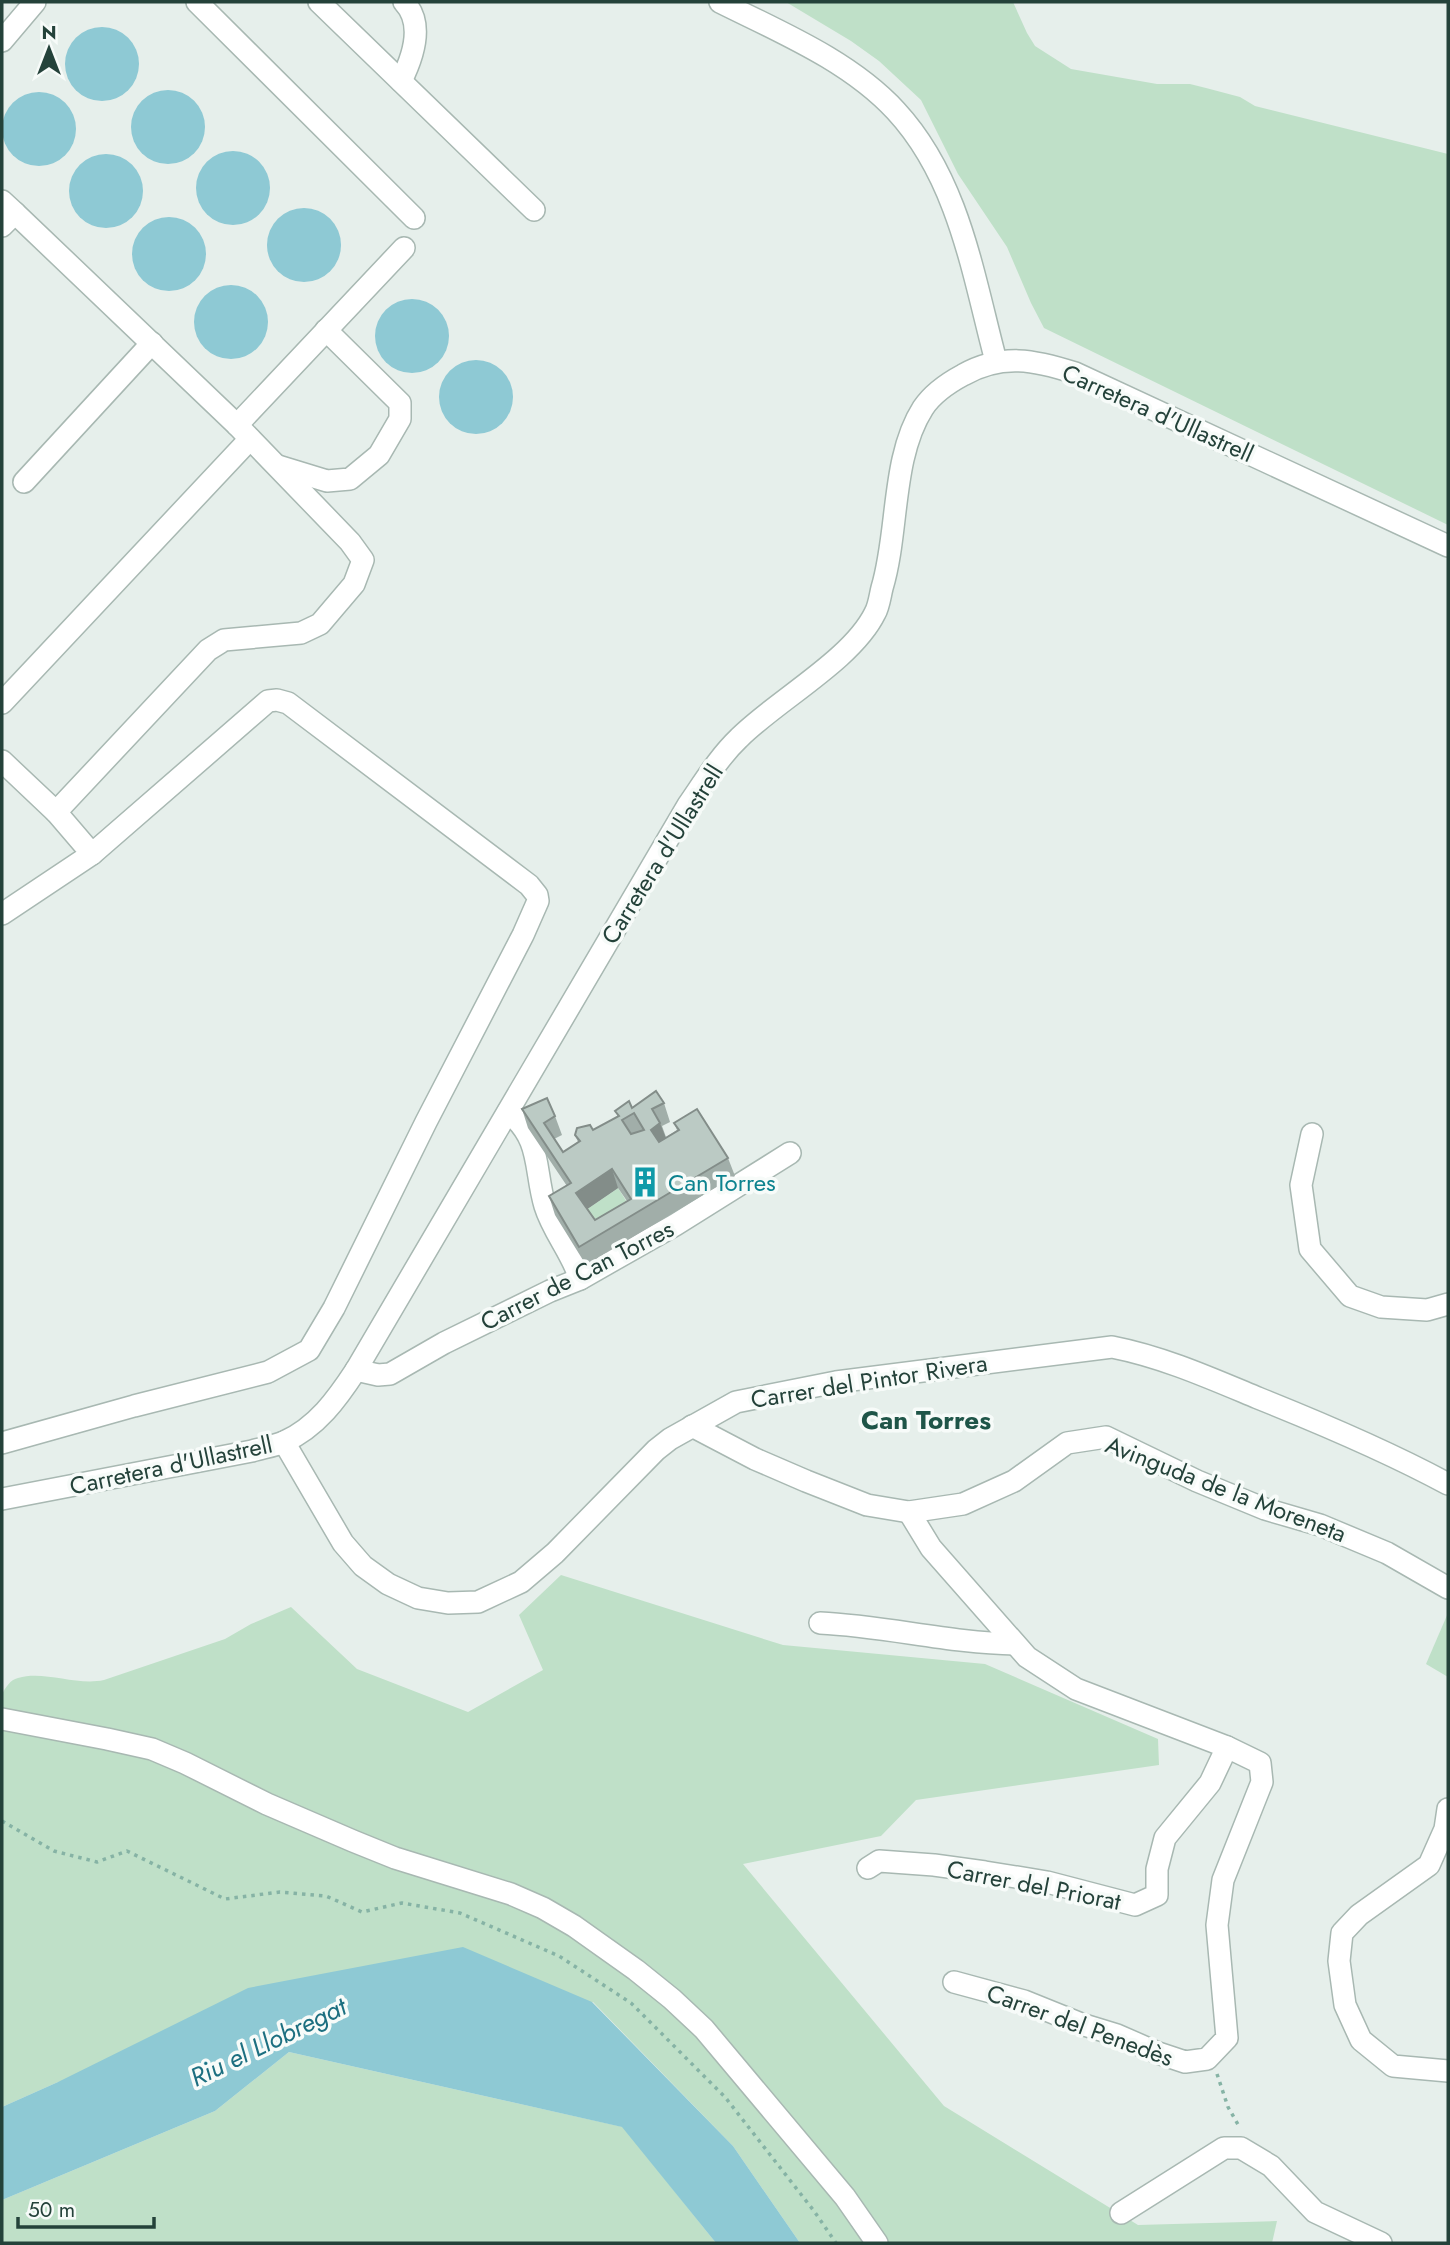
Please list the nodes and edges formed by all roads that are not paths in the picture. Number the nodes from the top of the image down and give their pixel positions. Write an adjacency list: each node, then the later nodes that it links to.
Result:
1 (35, 2): 6 (street)
2 (197, 2): 10 (street)
3 (319, 2): 7 (street)
4 (404, 2): 7 (street)
5 (720, 2): 14 (street)
6 (2, 41)
7 (401, 81): 8 (street)
8 (534, 210)
9 (6, 213): 13 (street)
10 (414, 218)
11 (404, 248): 12 (street)
12 (326, 330): 15 (street); 16 (street)
13 (152, 343): 15 (street); 17 (street)
14 (996, 361): 18 (street, Carretera d'Ullastrell); 24 (street, Carretera d'Ullastrell)
15 (244, 432): 16 (street); 19 (street)
16 (276, 466): 21 (street)
17 (24, 482)
18 (1448, 546)
19 (2, 703)
20 (2, 761): 21 (street)
21 (56, 812): 22 (street)
22 (92, 854): 23 (street); 32 (street)
23 (2, 914)
24 (508, 1112): 27 (street); 29 (street, Carretera d'Ullastrell)
25 (1312, 1134): 28 (street)
26 (790, 1153): 27 (street, Carrer de Can Torres)
27 (580, 1279): 29 (street, Carrer de Can Torres)
28 (1448, 1304)
29 (356, 1370): 31 (street, Carretera d'Ullastrell)
30 (692, 1426): 31 (street, Carrer del Pintor Rivera); 33 (street, Carrer del Pintor Rivera); 35 (street, Avinguda de la Moreneta)
31 (284, 1442): 34 (street, Carretera d'Ullastrell)
32 (2, 1443)
33 (1448, 1484)
34 (2, 1499)
35 (909, 1512): 36 (street, Avinguda de la Moreneta); 38 (street, Carrer del Penedès)
36 (1448, 1588)
37 (820, 1622): 38 (street)
38 (1015, 1644): 40 (street, Carrer del Penedès)
39 (2, 1718): 46 (street)
40 (1227, 1747): 42 (street, Carrer del Priorat); 43 (street, Carrer del Penedès)
41 (1448, 1809): 44 (street)
42 (868, 1868)
43 (954, 1982)
44 (1448, 2071)
45 (1121, 2213): 47 (street)
46 (877, 2243)
47 (1381, 2243)

